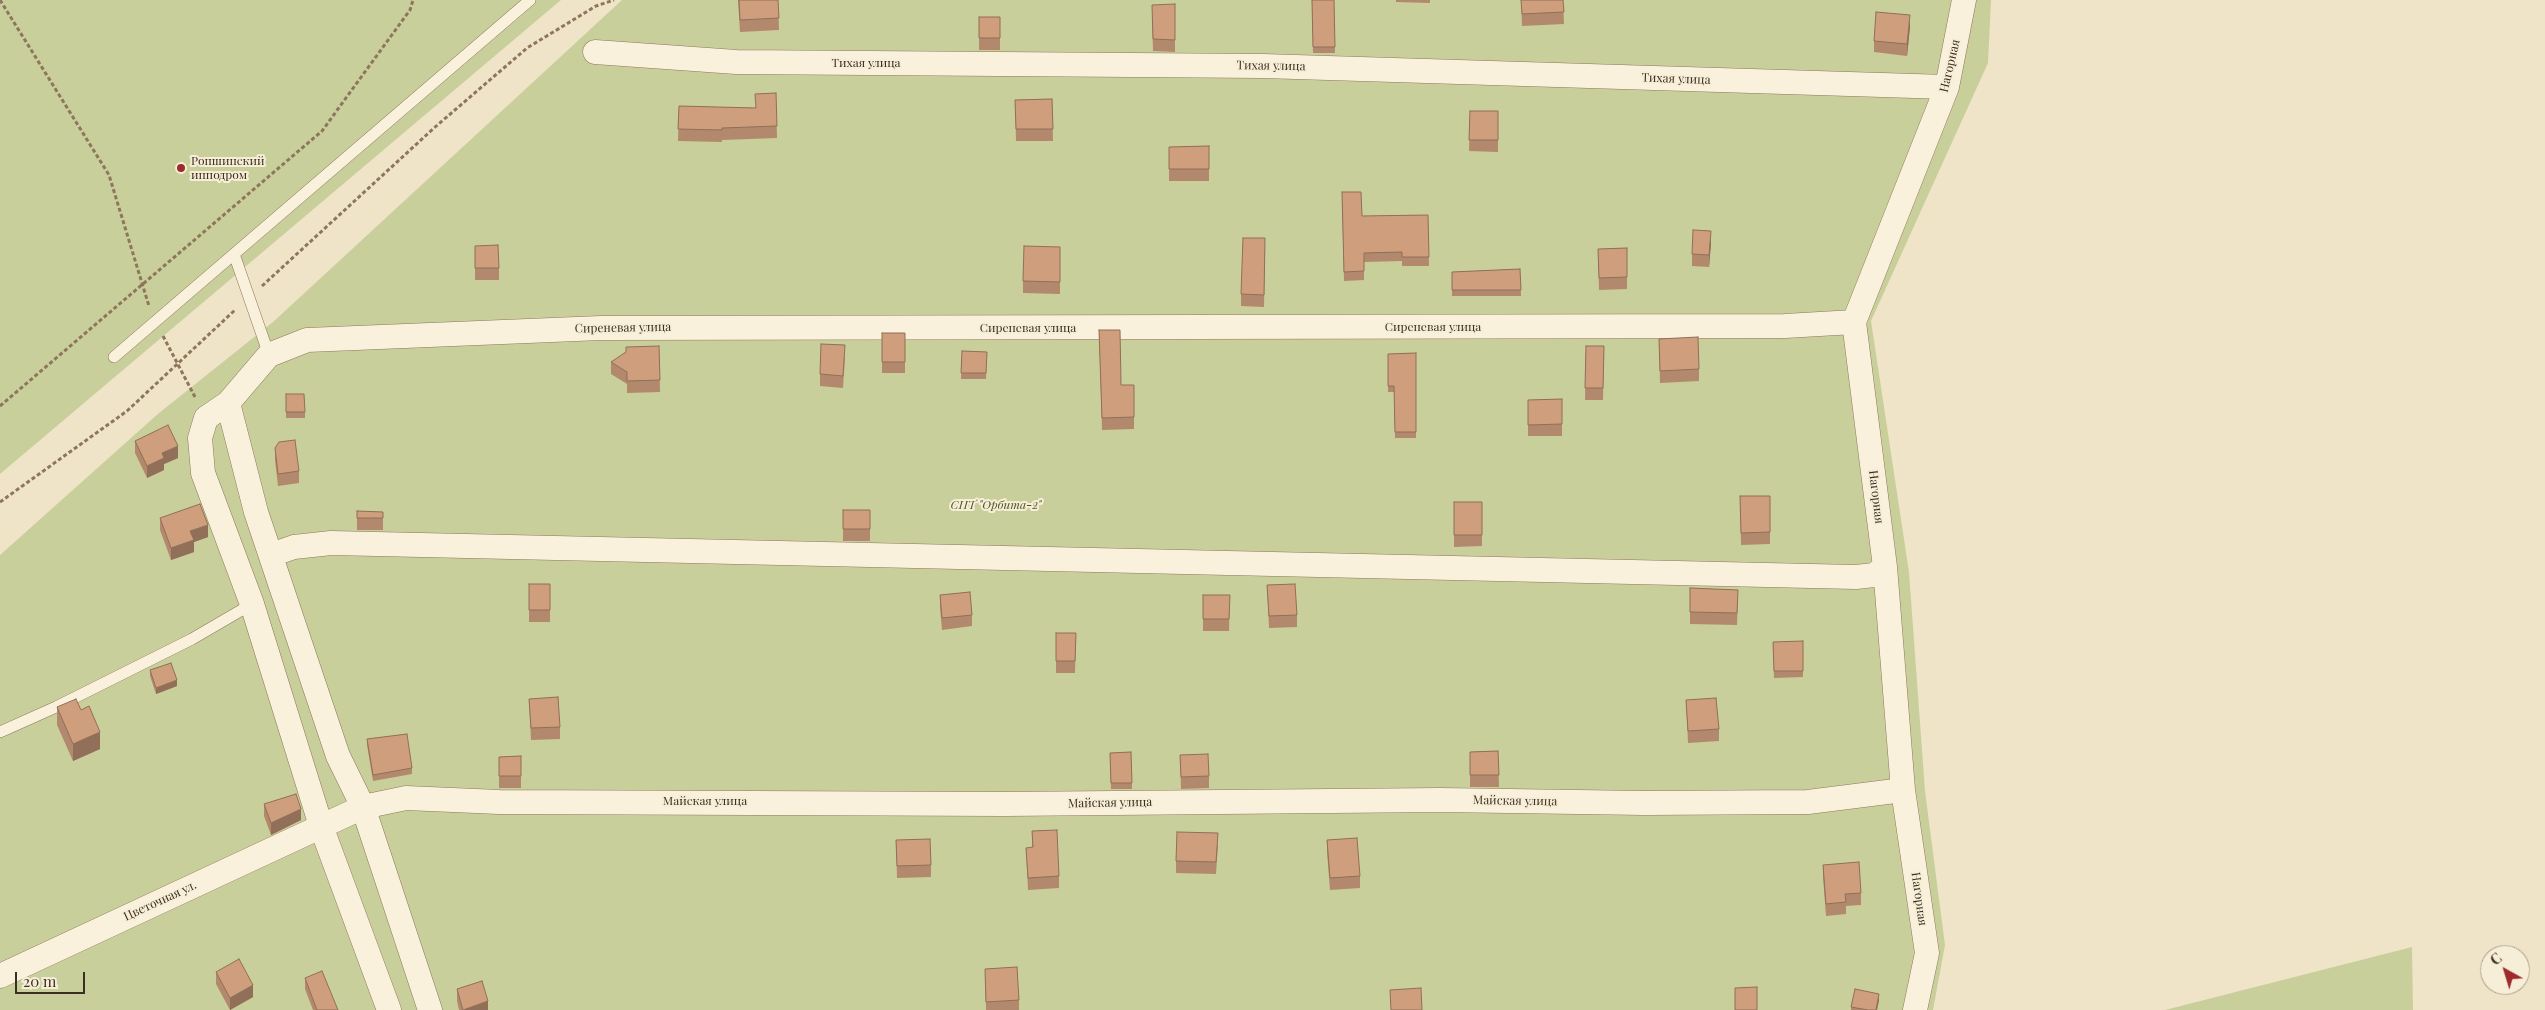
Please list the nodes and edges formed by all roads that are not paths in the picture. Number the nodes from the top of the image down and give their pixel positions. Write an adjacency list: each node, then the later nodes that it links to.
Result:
1 (530, 0): 5 (lane)
2 (1964, 0): 4 (street, Нагорная)
3 (595, 52): 4 (street, Тихая улица)
4 (1947, 87): 6 (street, Нагорная)
5 (234, 254): 7 (lane); 8 (lane)
6 (1854, 322): 7 (street, Сиреневая улица); 11 (street, Нагорная)
7 (268, 356): 9 (street, Сиреневая улица)
8 (114, 357)
9 (228, 403): 10 (street); 12 (street, Сиреневая улица)
10 (271, 555): 11 (street); 15 (street)
11 (1885, 567): 14 (street, Нагорная)
12 (252, 604): 13 (lane); 16 (street)
13 (0, 732)
14 (1904, 790): 15 (street, Майская улица); 20 (street, Нагорная)
15 (363, 807): 16 (street, Майская улица); 19 (street)
16 (321, 826): 17 (street, Цветочная ул.); 18 (street)
17 (0, 976)
18 (389, 1010)
19 (430, 1010)
20 (1915, 1010)

